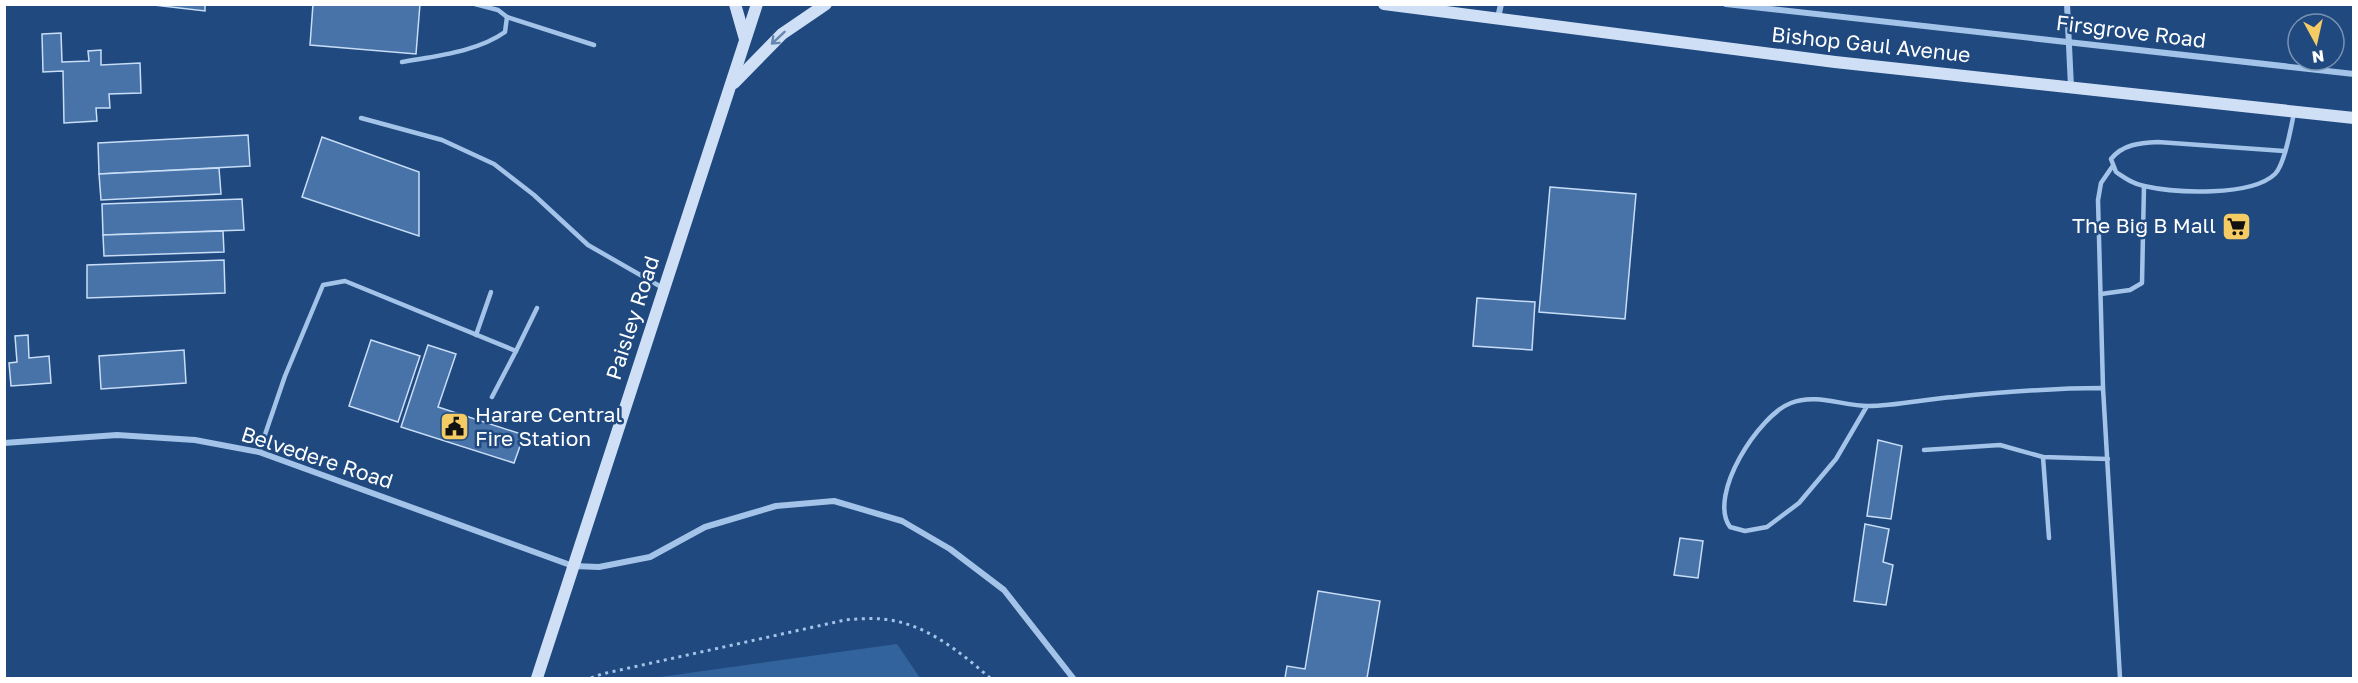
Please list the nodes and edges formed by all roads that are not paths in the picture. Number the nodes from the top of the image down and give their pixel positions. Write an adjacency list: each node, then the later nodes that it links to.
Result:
1 (475, 4): 9 (lane)
2 (735, 4): 11 (main road)
3 (757, 4): 11 (main road, Paisley Road)
4 (826, 4): 16 (main road, one-way to 16)
5 (1384, 4): 10 (main road, Bishop Gaul Avenue)
6 (1501, 4): 10 (street)
7 (1726, 4): 12 (street, Firsgrove Road)
8 (2067, 4): 12 (street)
9 (507, 17): 13 (lane); 14 (lane)
10 (1498, 18): 17 (main road, Bishop Gaul Avenue)
11 (746, 40): 16 (main road, Paisley Road)
12 (2068, 41): 15 (street, Firsgrove Road); 17 (street)
13 (594, 45)
14 (402, 62)
15 (2354, 74)
16 (732, 84): 24 (main road, Paisley Road)
17 (2071, 87): 18 (main road, Bishop Gaul Avenue)
18 (2294, 112): 20 (main road, Bishop Gaul Avenue); 21 (lane)
19 (361, 118): 24 (lane)
20 (2354, 118)
21 (2284, 151): 22 (lane); 23 (lane)
22 (2112, 167): 23 (lane); 26 (lane)
23 (2144, 186): 26 (lane)
24 (663, 288): 39 (main road, Paisley Road)
25 (491, 292): 28 (lane)
26 (2102, 294): 30 (lane)
27 (537, 308): 29 (lane)
28 (476, 335): 29 (lane); 35 (lane)
29 (516, 351): 31 (lane)
30 (2103, 388): 32 (lane); 37 (lane)
31 (492, 397)
32 (1867, 406): 32 (lane)
33 (4, 443): 35 (street, Belvedere Road)
34 (1924, 450): 36 (lane)
35 (259, 452): 39 (street, Belvedere Road)
36 (2043, 457): 37 (lane); 38 (lane)
37 (2108, 459): 42 (lane)
38 (2049, 538)
39 (573, 566): 40 (main road, Paisley Road); 41 (street, Belvedere Road)
40 (537, 678)
41 (1073, 678)
42 (2120, 678)

